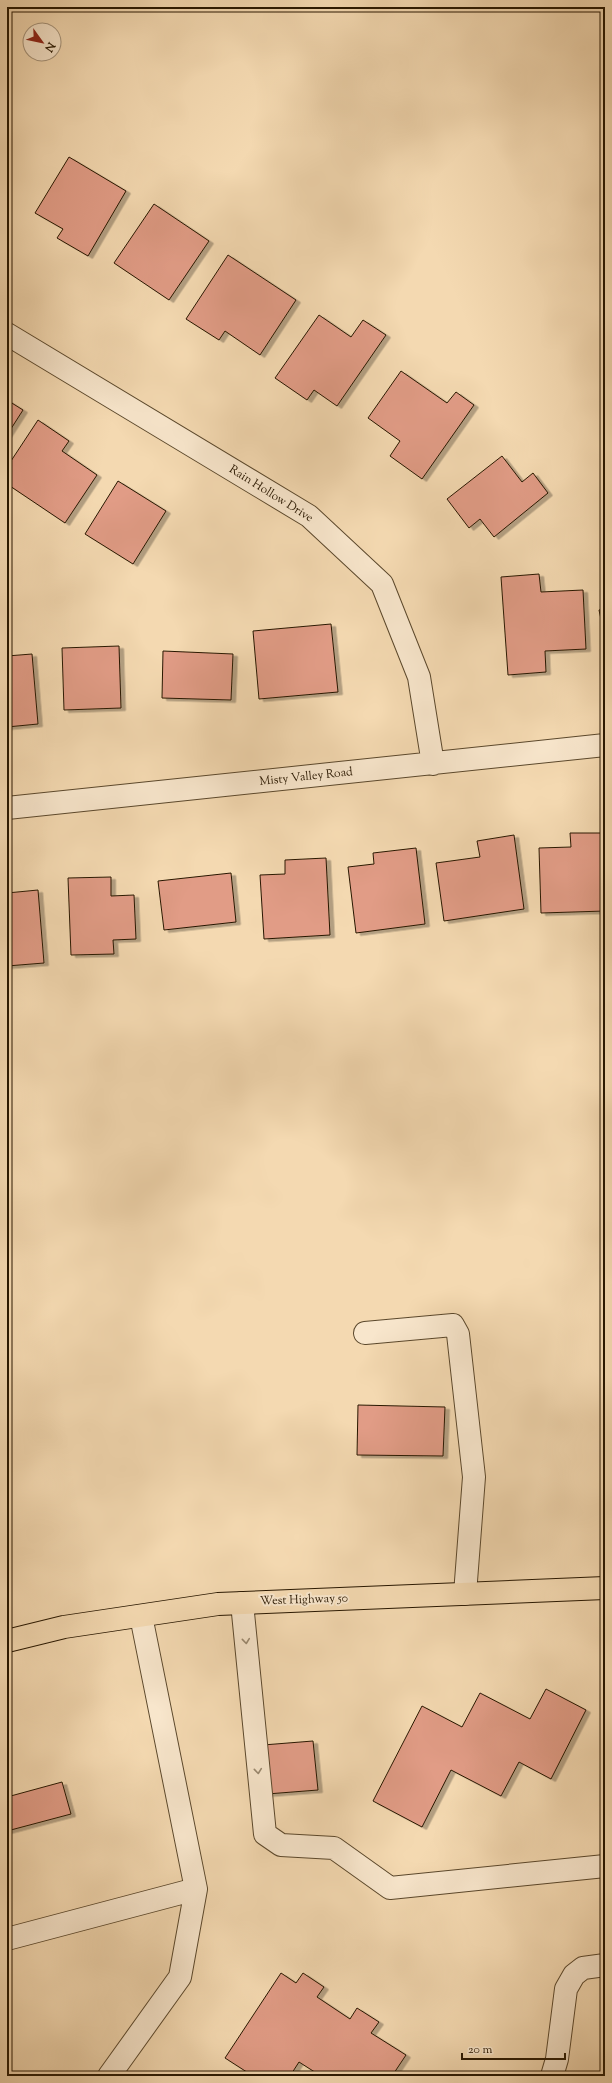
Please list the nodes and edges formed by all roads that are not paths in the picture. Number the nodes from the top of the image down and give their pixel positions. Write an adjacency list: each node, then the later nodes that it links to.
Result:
1 (7, 334): 3 (street, Rain Hollow Drive)
2 (605, 745): 3 (street, Misty Valley Road)
3 (433, 764): 4 (street, Misty Valley Road)
4 (7, 808)
5 (365, 1333): 7 (street)
6 (605, 1588): 7 (main road, West Highway 50)
7 (465, 1594): 8 (main road, West Highway 50)
8 (242, 1603): 9 (main road, West Highway 50); 11 (street, one-way to 11)
9 (141, 1616): 10 (main road, West Highway 50); 12 (street)
10 (7, 1641)
11 (605, 1866)
12 (196, 1889): 13 (street); 15 (street)
13 (7, 1939)
14 (605, 1965): 16 (street)
15 (109, 2076)
16 (552, 2076)

